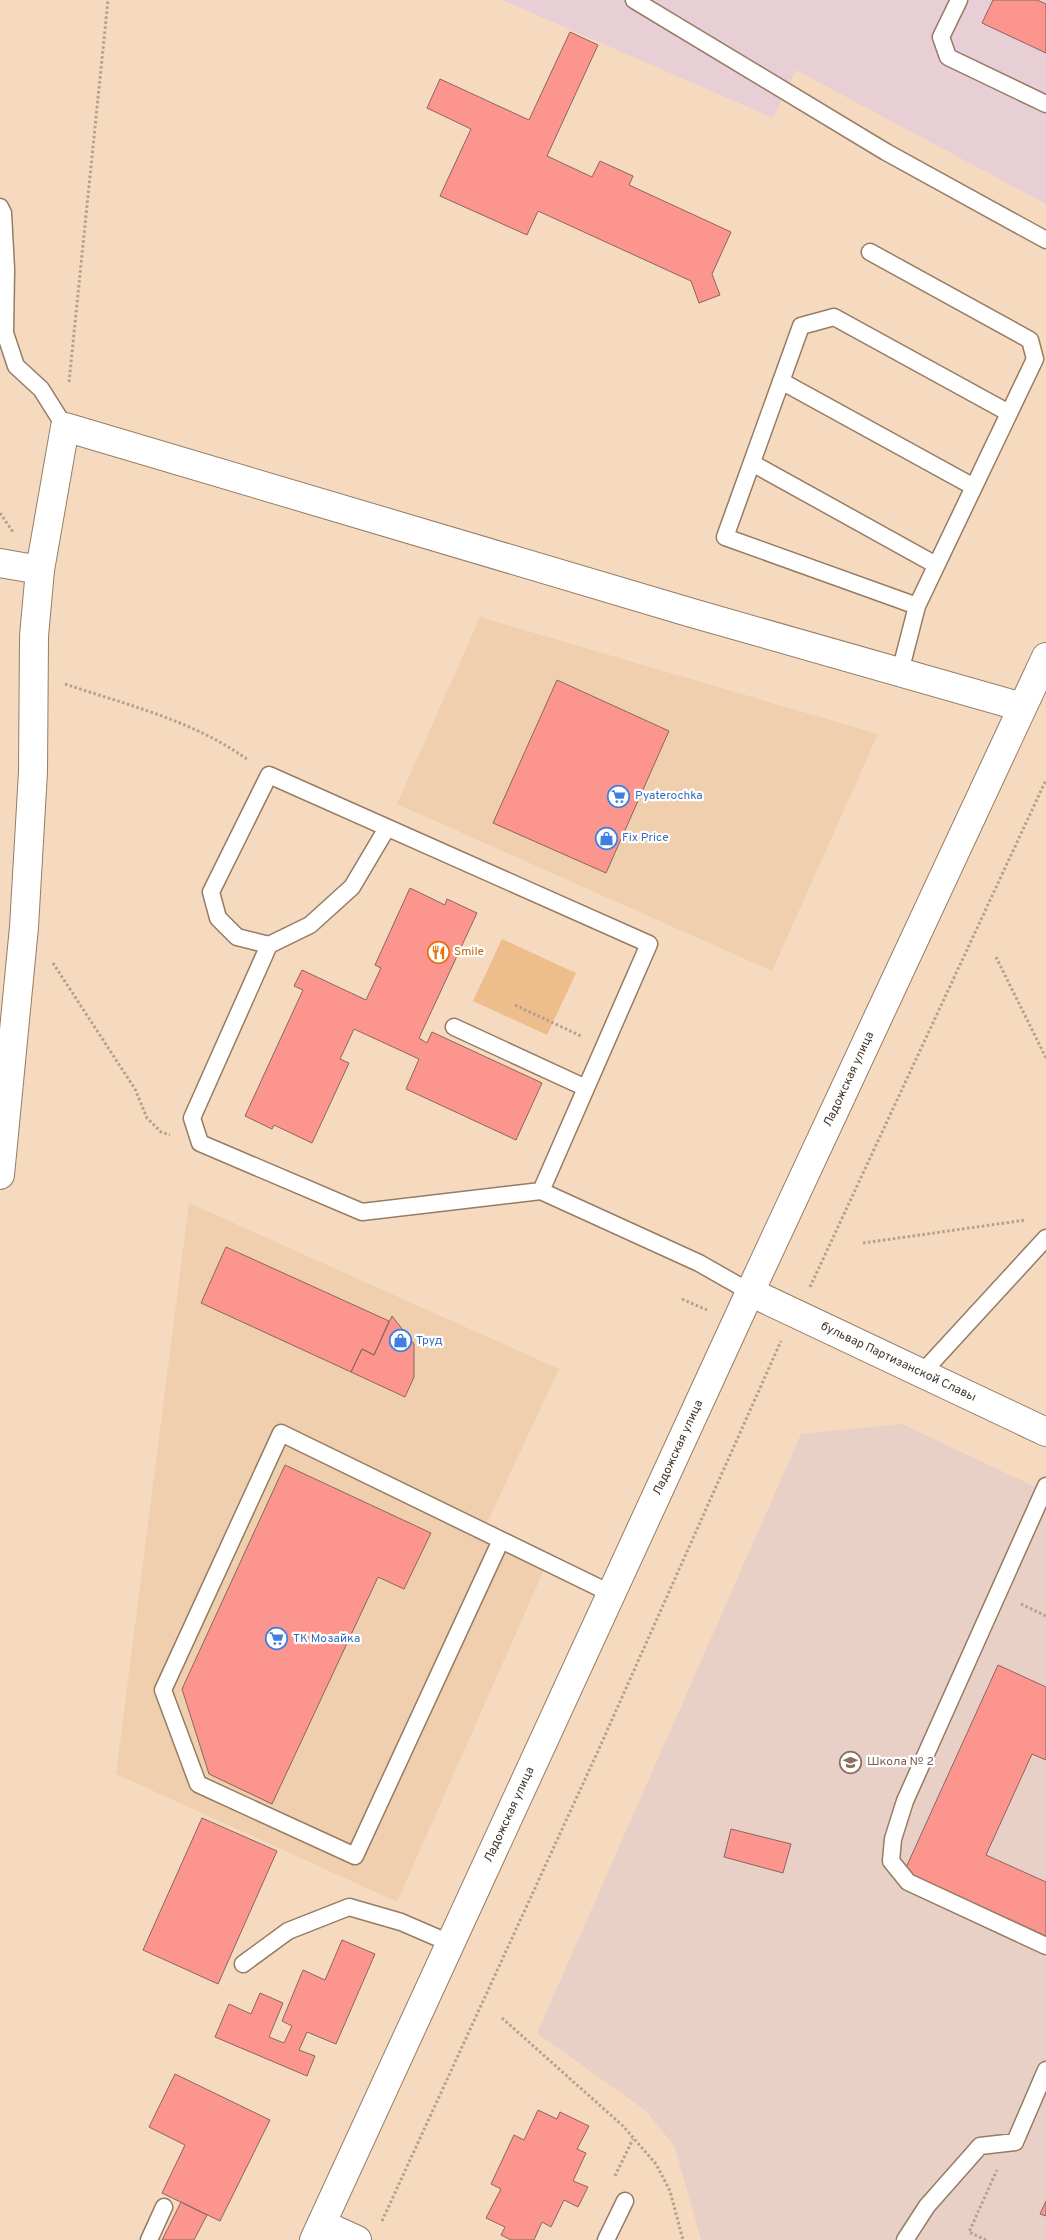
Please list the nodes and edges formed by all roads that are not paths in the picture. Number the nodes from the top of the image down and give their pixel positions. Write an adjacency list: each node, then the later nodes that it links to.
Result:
1 (634, 0): 5 (lane)
2 (959, 0): 3 (lane)
3 (1046, 104)
4 (0, 207): 9 (lane)
5 (1046, 240)
6 (870, 252): 8 (lane)
7 (782, 381): 8 (lane); 10 (lane); 11 (lane)
8 (1009, 413): 11 (lane)
9 (65, 427): 14 (street); 17 (street)
10 (752, 463): 13 (lane); 15 (lane)
11 (974, 487): 13 (lane)
12 (0, 563): 14 (street)
13 (936, 565): 15 (lane)
14 (40, 570): 23 (street)
15 (917, 606): 17 (lane)
16 (1046, 657): 18 (street, Ладожская улица)
17 (900, 672): 18 (street)
18 (1022, 707): 26 (street, Ладожская улица)
19 (387, 828): 20 (lane); 20 (lane); 22 (lane)
20 (269, 945): 24 (lane)
21 (454, 1028): 22 (lane)
22 (586, 1088): 24 (lane)
23 (0, 1175)
24 (541, 1191): 26 (lane)
25 (1046, 1238): 27 (lane)
26 (750, 1292): 27 (street, бульвар Партизанской Славы); 31 (street, Ладожская улица)
27 (921, 1374): 28 (street, бульвар Партизанской Славы)
28 (1046, 1432)
29 (1046, 1486): 33 (lane)
30 (500, 1540): 30 (lane); 31 (lane)
31 (612, 1594): 32 (street, Ладожская улица)
32 (452, 1944): 34 (lane); 38 (street, Ладожская улица)
33 (1046, 1946)
34 (243, 1964)
35 (1046, 2070): 42 (lane)
36 (625, 2201): 41 (lane)
37 (164, 2207): 39 (lane)
38 (318, 2232): 40 (street)
39 (149, 2240)
40 (357, 2240)
41 (606, 2240)
42 (906, 2240)

